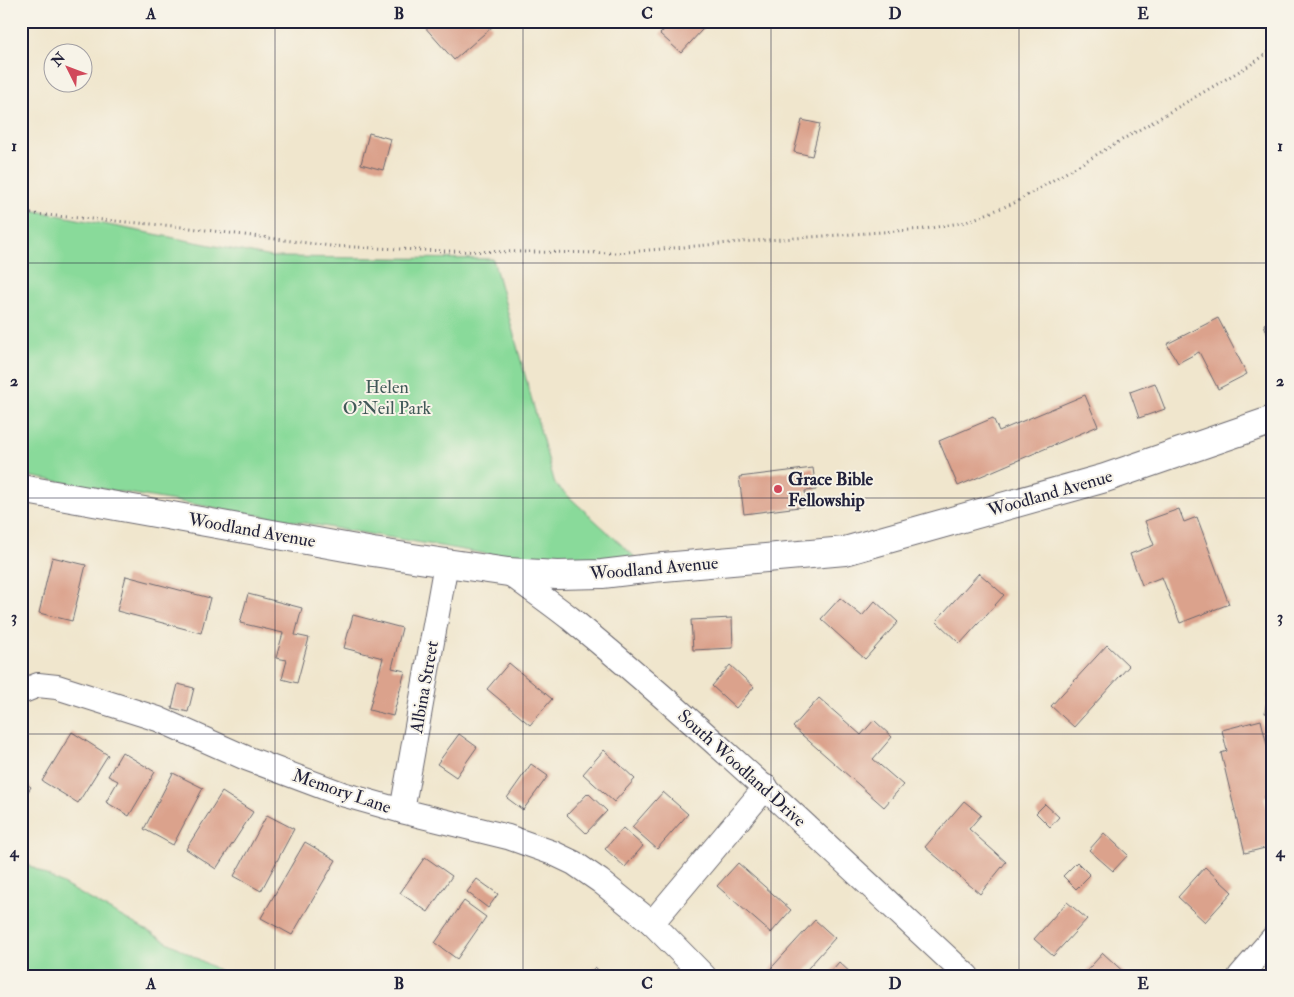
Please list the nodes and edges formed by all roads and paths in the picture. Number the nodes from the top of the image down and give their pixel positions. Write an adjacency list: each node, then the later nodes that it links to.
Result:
1 (1273, 49): 2 (path)
2 (21, 213)
3 (1273, 420): 6 (street, Woodland Avenue)
4 (21, 489): 5 (street, Woodland Avenue)
5 (446, 563): 6 (street, Woodland Avenue); 9 (street, Albina Street)
6 (508, 572): 8 (street, South Woodland Drive)
7 (21, 692): 9 (street, Memory Lane)
8 (766, 787): 10 (street); 13 (street, South Woodland Drive)
9 (402, 812): 10 (street, Memory Lane)
10 (652, 923): 12 (street, Memory Lane)
11 (1273, 938): 14 (street)
12 (704, 976)
13 (967, 976)
14 (1240, 976)

